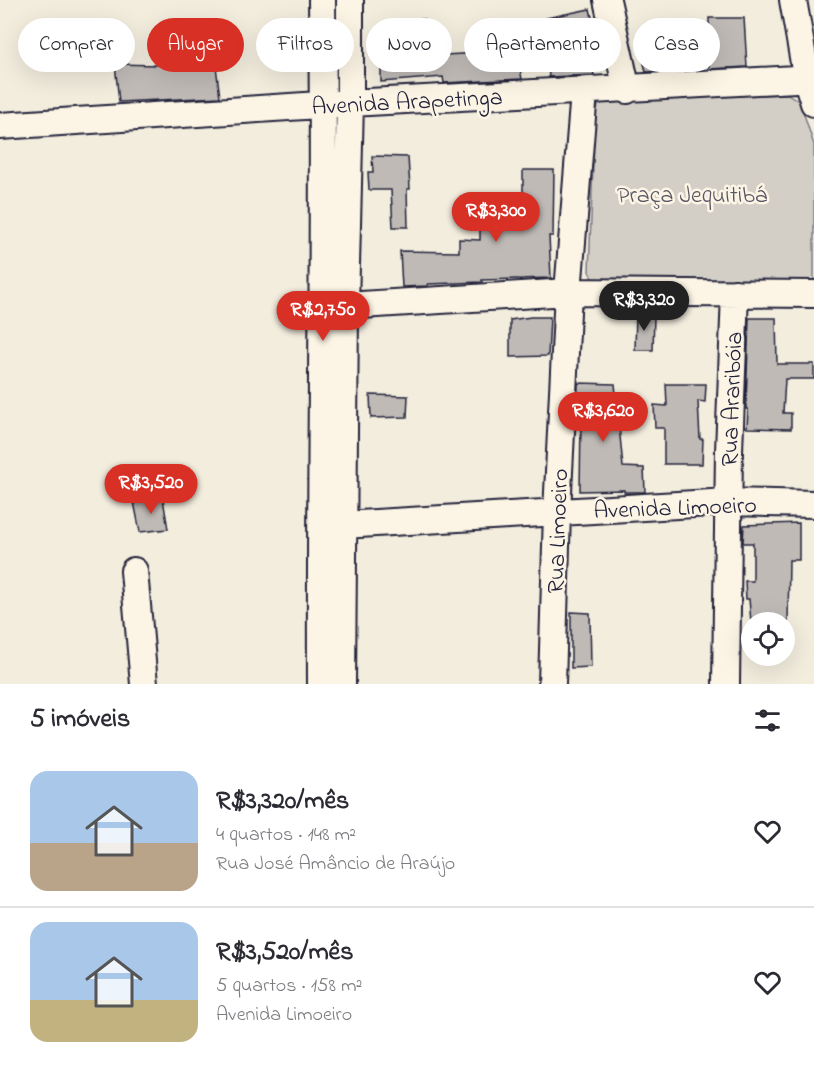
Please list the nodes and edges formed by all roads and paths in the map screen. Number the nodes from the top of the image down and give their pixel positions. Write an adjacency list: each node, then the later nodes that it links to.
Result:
1 (322, 0): 9 (street)
2 (350, 0): 8 (street)
3 (607, 0): 6 (street)
4 (793, 0): 5 (street)
5 (812, 87): 6 (street, Avenida Arapetinga)
6 (627, 90): 7 (street, Avenida Arapetinga)
7 (584, 92): 8 (street, Avenida Arapetinga); 11 (street, Rua Limoeiro)
8 (350, 103): 9 (street, Avenida Arapetinga); 14 (street)
9 (323, 105): 10 (street, Avenida Arapetinga); 18 (street)
10 (0, 126)
11 (568, 292): 12 (street); 14 (street); 17 (street, Rua Limoeiro)
12 (735, 293): 13 (street); 15 (street, Rua Araribóia)
13 (814, 294)
14 (345, 306): 18 (street)
15 (728, 502): 16 (street, Avenida Limoeiro); 17 (street, Avenida Limoeiro); 24 (street, Rua Araribóia)
16 (814, 504)
17 (557, 512): 18 (street, Avenida Limoeiro); 23 (street, Rua Limoeiro)
18 (332, 526): 21 (street); 22 (street)
19 (134, 572): 20 (street)
20 (144, 684)
21 (321, 684)
22 (342, 684)
23 (552, 684)
24 (726, 684)

